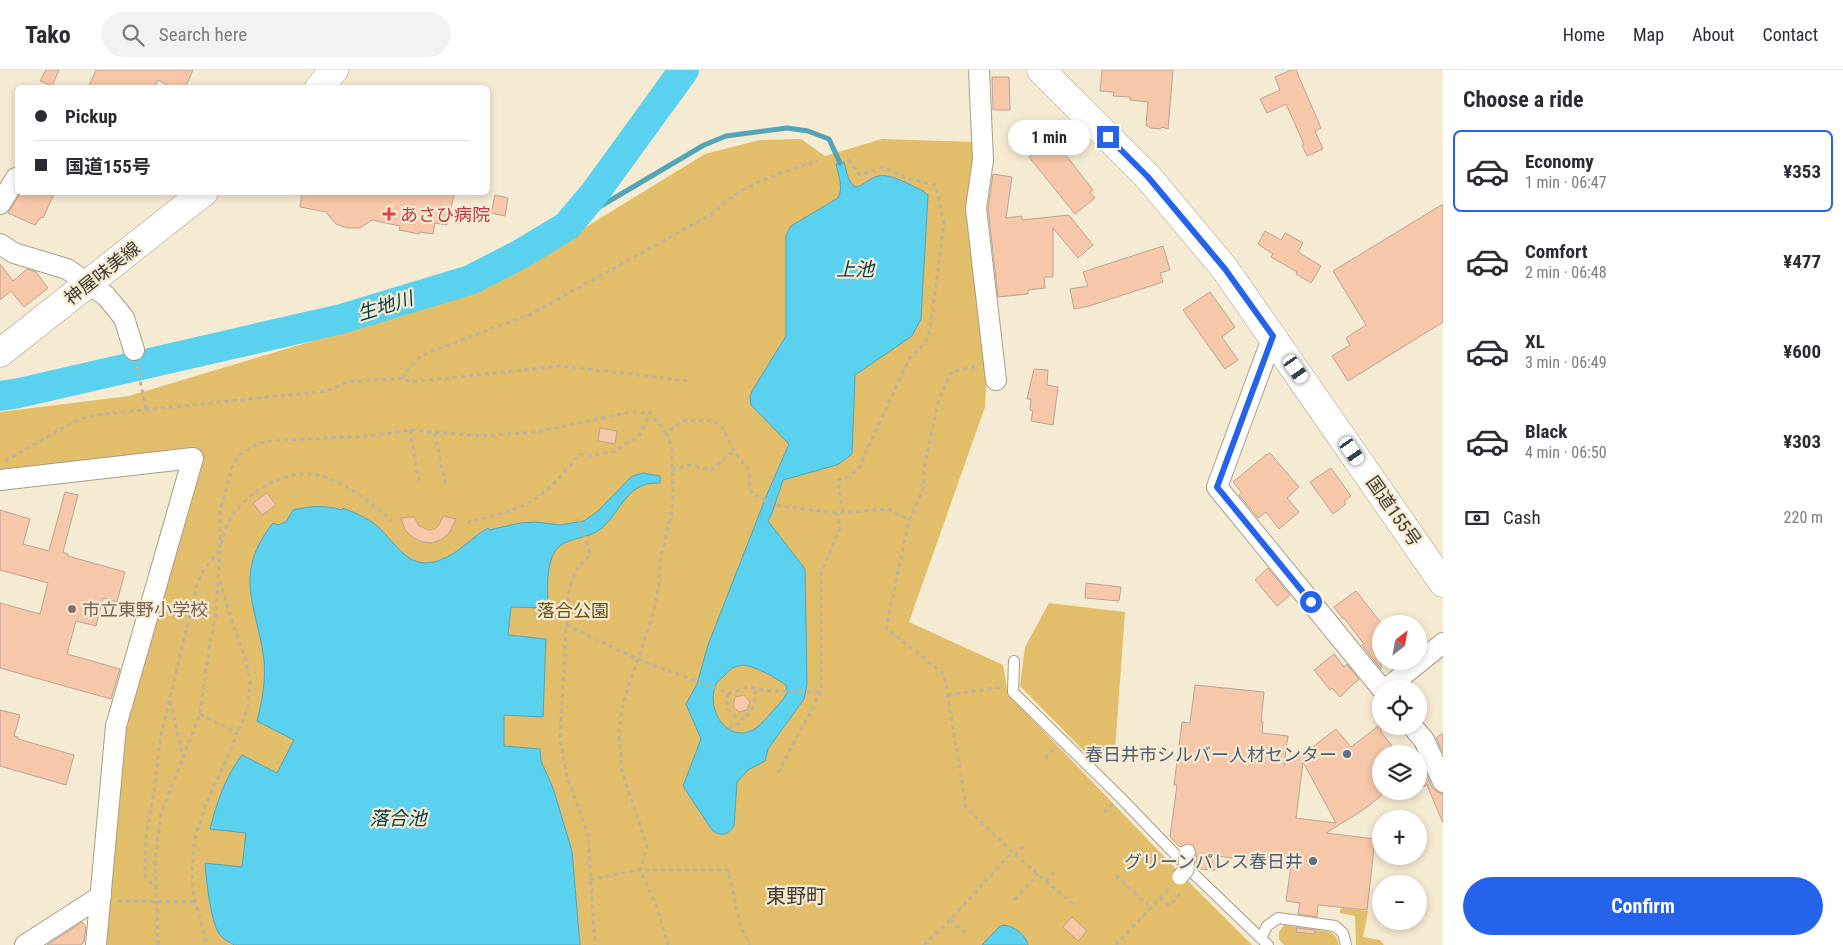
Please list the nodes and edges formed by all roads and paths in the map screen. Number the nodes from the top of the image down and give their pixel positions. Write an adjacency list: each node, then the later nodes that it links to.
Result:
1 (334, 70): 4 (main road)
2 (979, 70): 17 (street)
3 (1041, 70): 12 (main road, 国道155号)
4 (322, 85)
5 (846, 157): 30 (path)
6 (818, 160): 16 (path)
7 (15, 180): 9 (street)
8 (200, 195): 11 (main road, 神屋味美線)
9 (0, 204)
10 (0, 244): 11 (street)
11 (89, 283): 13 (street); 14 (main road, 神屋味美線)
12 (1273, 336): 38 (main road, 国道155号); 43 (street)
13 (134, 350): 19 (path)
14 (0, 353)
15 (974, 367): 33 (path)
16 (402, 378): 18 (path); 19 (path)
17 (996, 380)
18 (689, 381)
19 (146, 409): 25 (path)
20 (650, 413): 22 (path); 23 (path); 35 (path)
21 (410, 430): 22 (path); 28 (path); 36 (path)
22 (435, 433): 29 (path)
23 (666, 433): 24 (path); 26 (path)
24 (734, 451): 26 (path); 31 (path)
25 (0, 464)
26 (672, 470): 41 (path)
27 (0, 480): 71 (street)
28 (419, 481)
29 (445, 483)
30 (842, 512): 31 (path); 33 (path)
31 (837, 513): 47 (path)
32 (578, 519): 39 (path)
33 (909, 520): 49 (path)
34 (391, 521): 36 (path)
35 (467, 523)
36 (220, 550): 37 (path); 50 (path)
37 (219, 578): 51 (path); 54 (path)
38 (1443, 583)
39 (566, 625): 41 (path); 68 (path)
40 (1443, 643): 44 (street)
41 (637, 659): 48 (path); 62 (path)
42 (1014, 661): 45 (lane)
43 (1375, 680)
44 (1397, 680)
45 (1013, 685): 49 (path); 66 (lane)
46 (755, 689): 47 (path); 48 (path); 52 (path)
47 (821, 692): 57 (path)
48 (729, 693): 52 (path)
49 (948, 695): 61 (path)
50 (170, 700): 56 (path); 70 (path)
51 (200, 714): 54 (path); 56 (path)
52 (741, 719): 53 (path)
53 (729, 728)
54 (237, 733): 73 (path)
55 (1420, 735): 58 (street)
56 (184, 757): 70 (path)
57 (778, 773)
58 (1443, 782)
59 (1026, 843): 61 (path)
60 (1187, 853): 67 (street, bridge)
61 (1014, 854): 64 (path); 77 (path)
62 (640, 870): 68 (path); 85 (path); 86 (path)
63 (1056, 870): 69 (path)
64 (1038, 874): 69 (path); 72 (path)
65 (1116, 876): 76 (path)
66 (1196, 876): 76 (path); 79 (lane)
67 (1180, 877)
68 (590, 878): 84 (path)
69 (1046, 881): 75 (path)
70 (157, 890): 74 (path)
71 (100, 898): 74 (path); 80 (street); 81 (street)
72 (1015, 900)
73 (195, 902): 74 (path); 83 (path)
74 (158, 903): 82 (path)
75 (1075, 906)
76 (1151, 908): 88 (path)
77 (950, 920): 78 (path); 87 (path)
78 (969, 936)
79 (1265, 942): 89 (lane)
80 (25, 945)
81 (96, 945)
82 (158, 945)
83 (206, 945)
84 (595, 945)
85 (668, 945)
86 (750, 945)
87 (924, 945)
88 (1116, 945)
89 (1346, 945)

